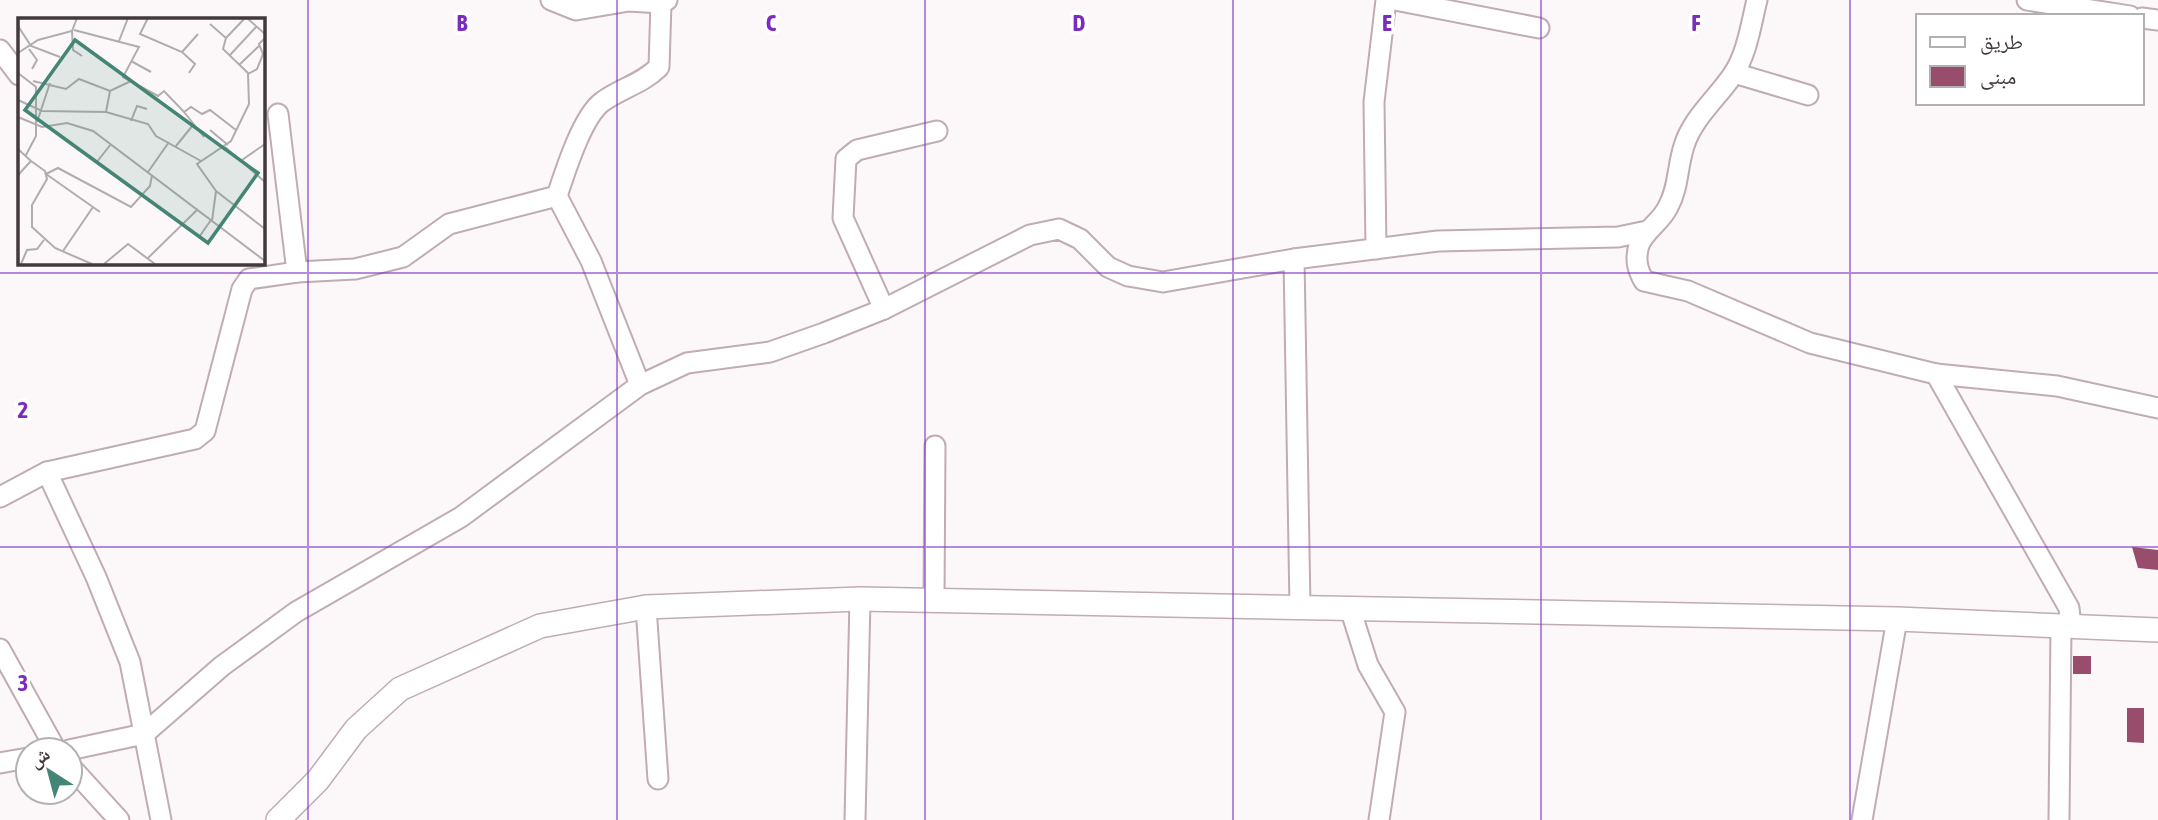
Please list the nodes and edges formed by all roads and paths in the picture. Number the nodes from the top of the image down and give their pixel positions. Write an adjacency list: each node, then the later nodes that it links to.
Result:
1 (551, 0): 6 (street)
2 (1386, 0): 17 (street)
3 (1395, 0): 8 (street)
4 (1757, 0): 10 (street)
5 (2027, 0): 7 (street)
6 (664, 2): 15 (street)
7 (2117, 14)
8 (1539, 28)
9 (0, 50): 11 (street)
10 (1734, 73): 12 (street); 16 (street)
11 (18, 74)
12 (1808, 95)
13 (278, 114): 19 (street)
14 (937, 131): 20 (street)
15 (557, 197): 19 (street); 22 (street)
16 (1647, 231): 17 (street); 21 (street)
17 (1376, 249): 18 (street)
18 (1294, 260): 20 (street); 30 (street)
19 (297, 272): 25 (street)
20 (884, 309): 22 (street)
21 (1936, 374): 23 (street); 33 (street)
22 (640, 385): 36 (street)
23 (2158, 408)
24 (935, 446): 28 (street)
25 (47, 472): 26 (street); 36 (street)
26 (0, 497)
27 (860, 599): 28 (street); 29 (street); 44 (street)
28 (934, 600): 30 (street)
29 (646, 607): 39 (street); 43 (street)
30 (1300, 607): 31 (street)
31 (1350, 608): 32 (street); 45 (street)
32 (1897, 619): 33 (street); 46 (street)
33 (2066, 627): 34 (street); 47 (street)
34 (2158, 629)
35 (0, 649): 37 (street)
36 (144, 734): 38 (street); 42 (street)
37 (48, 736)
38 (84, 747)
39 (658, 779)
40 (84, 781): 41 (street)
41 (119, 820)
42 (161, 820)
43 (278, 820)
44 (855, 820)
45 (1380, 820)
46 (1862, 820)
47 (2059, 820)

